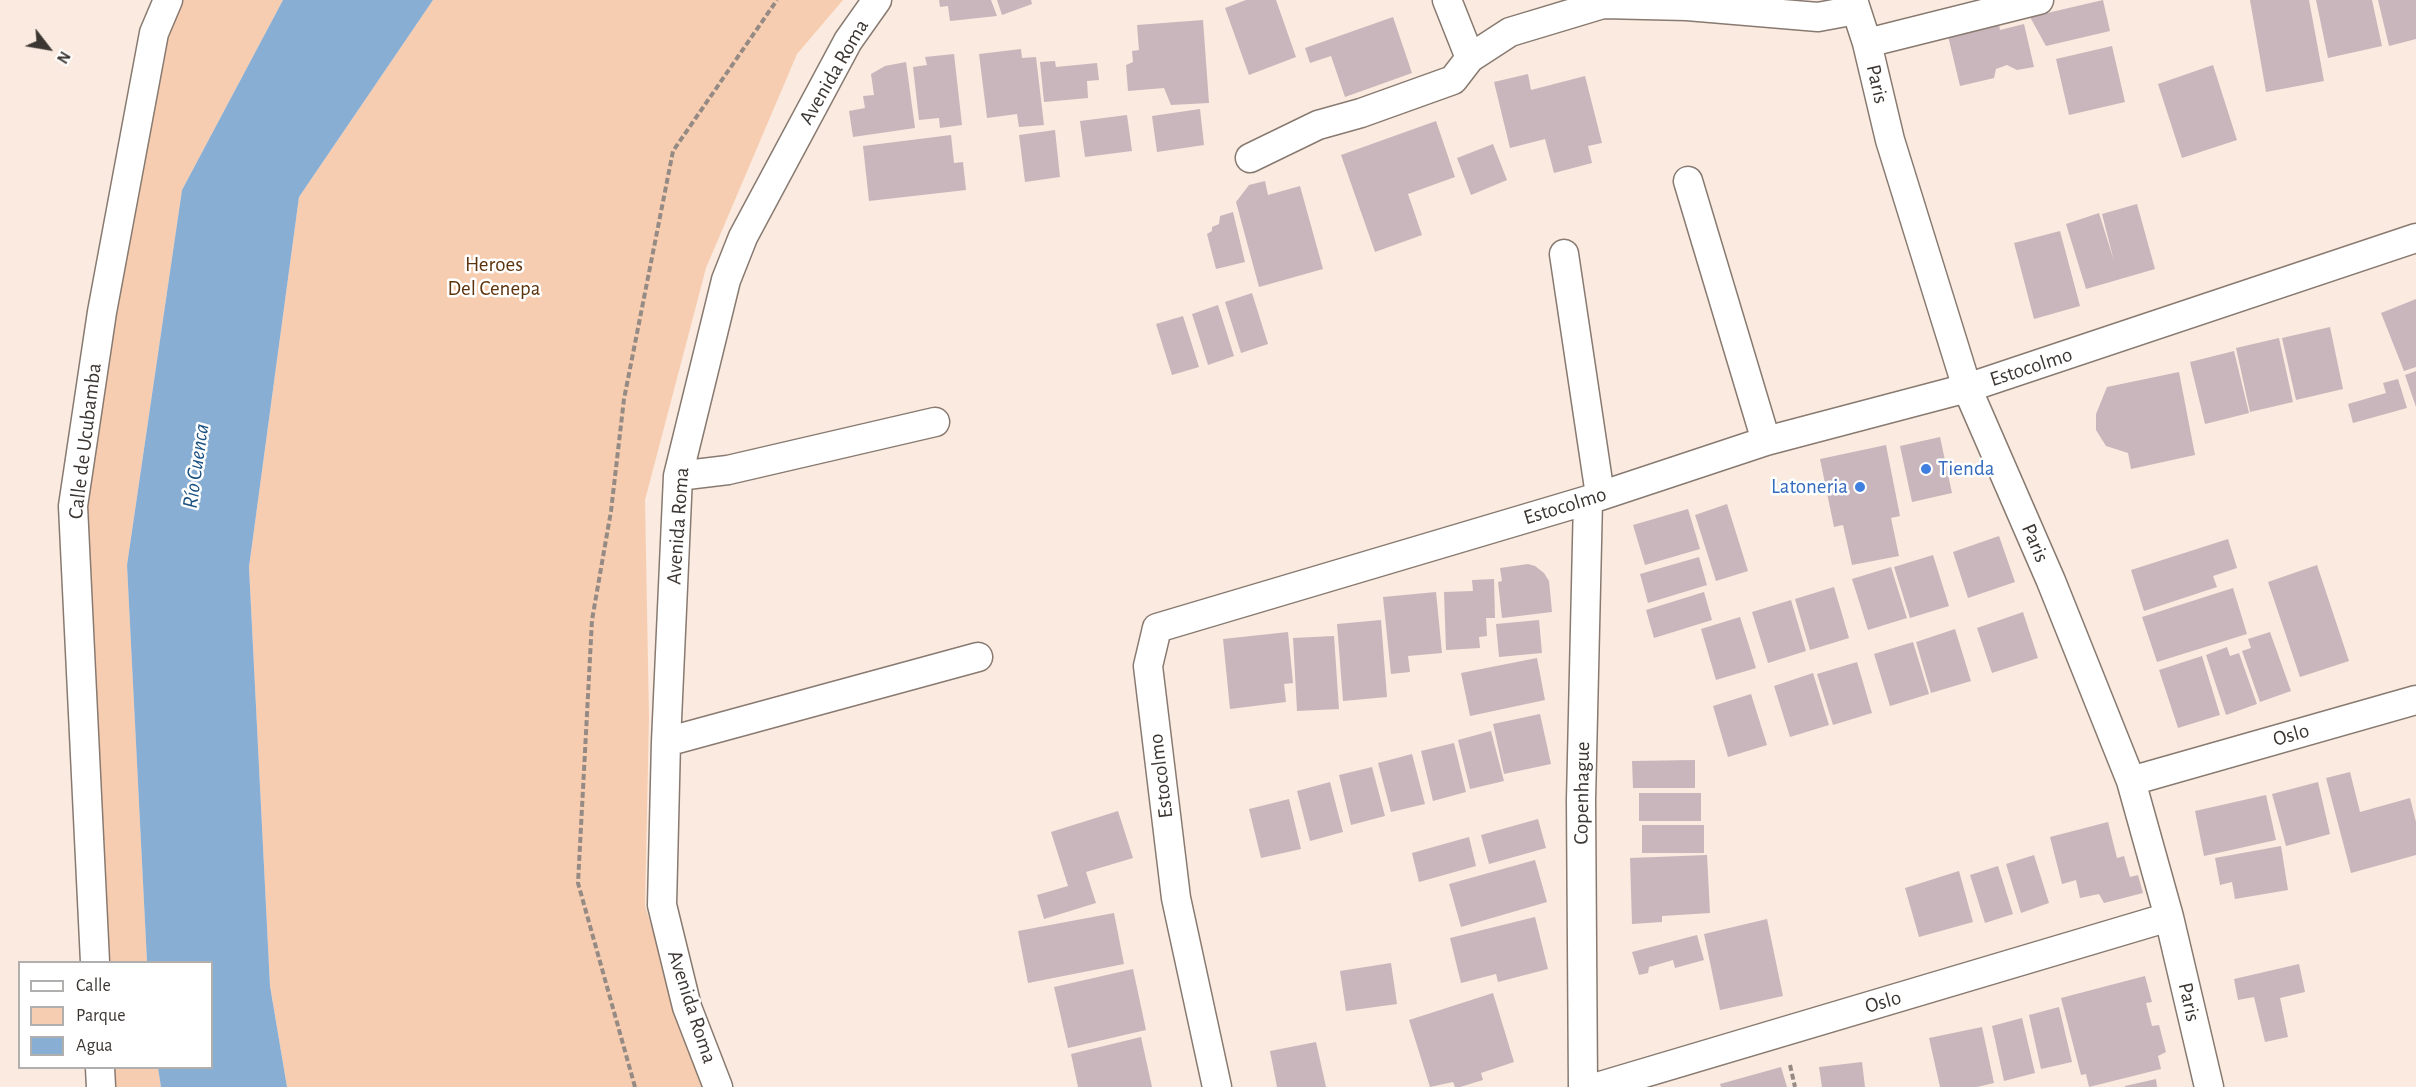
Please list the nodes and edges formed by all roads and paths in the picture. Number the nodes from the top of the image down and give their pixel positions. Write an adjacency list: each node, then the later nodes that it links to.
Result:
1 (168, 0): 23 (street, Calle de Ucubamba)
2 (777, 0): 26 (path)
3 (877, 0): 16 (street, Avenida Roma)
4 (1447, 0): 8 (street)
5 (2039, 0): 7 (street)
6 (1855, 5): 7 (street, Paris); 8 (street)
7 (1867, 43): 13 (street, Paris)
8 (1470, 58): 9 (street)
9 (1250, 158)
10 (1688, 181): 15 (street)
11 (2416, 238): 13 (street, Estocolmo)
12 (1564, 254): 17 (street, Copenhague)
13 (1967, 388): 15 (street, Estocolmo); 21 (street, Paris)
14 (935, 422): 16 (street)
15 (1766, 441): 17 (street, Estocolmo)
16 (678, 476): 20 (street, Avenida Roma)
17 (1594, 498): 28 (street, Estocolmo); 29 (street, Copenhague)
18 (978, 657): 20 (street)
19 (2416, 700): 21 (street, Oslo)
20 (666, 742): 27 (street, Avenida Roma)
21 (2131, 781): 22 (street, Paris)
22 (2169, 917): 30 (street, Oslo); 31 (street, Paris)
23 (95, 961)
24 (100, 1069): 25 (street)
25 (101, 1087)
26 (635, 1087)
27 (718, 1087)
28 (1217, 1087)
29 (1583, 1087)
30 (1597, 1087)
31 (2209, 1087)

